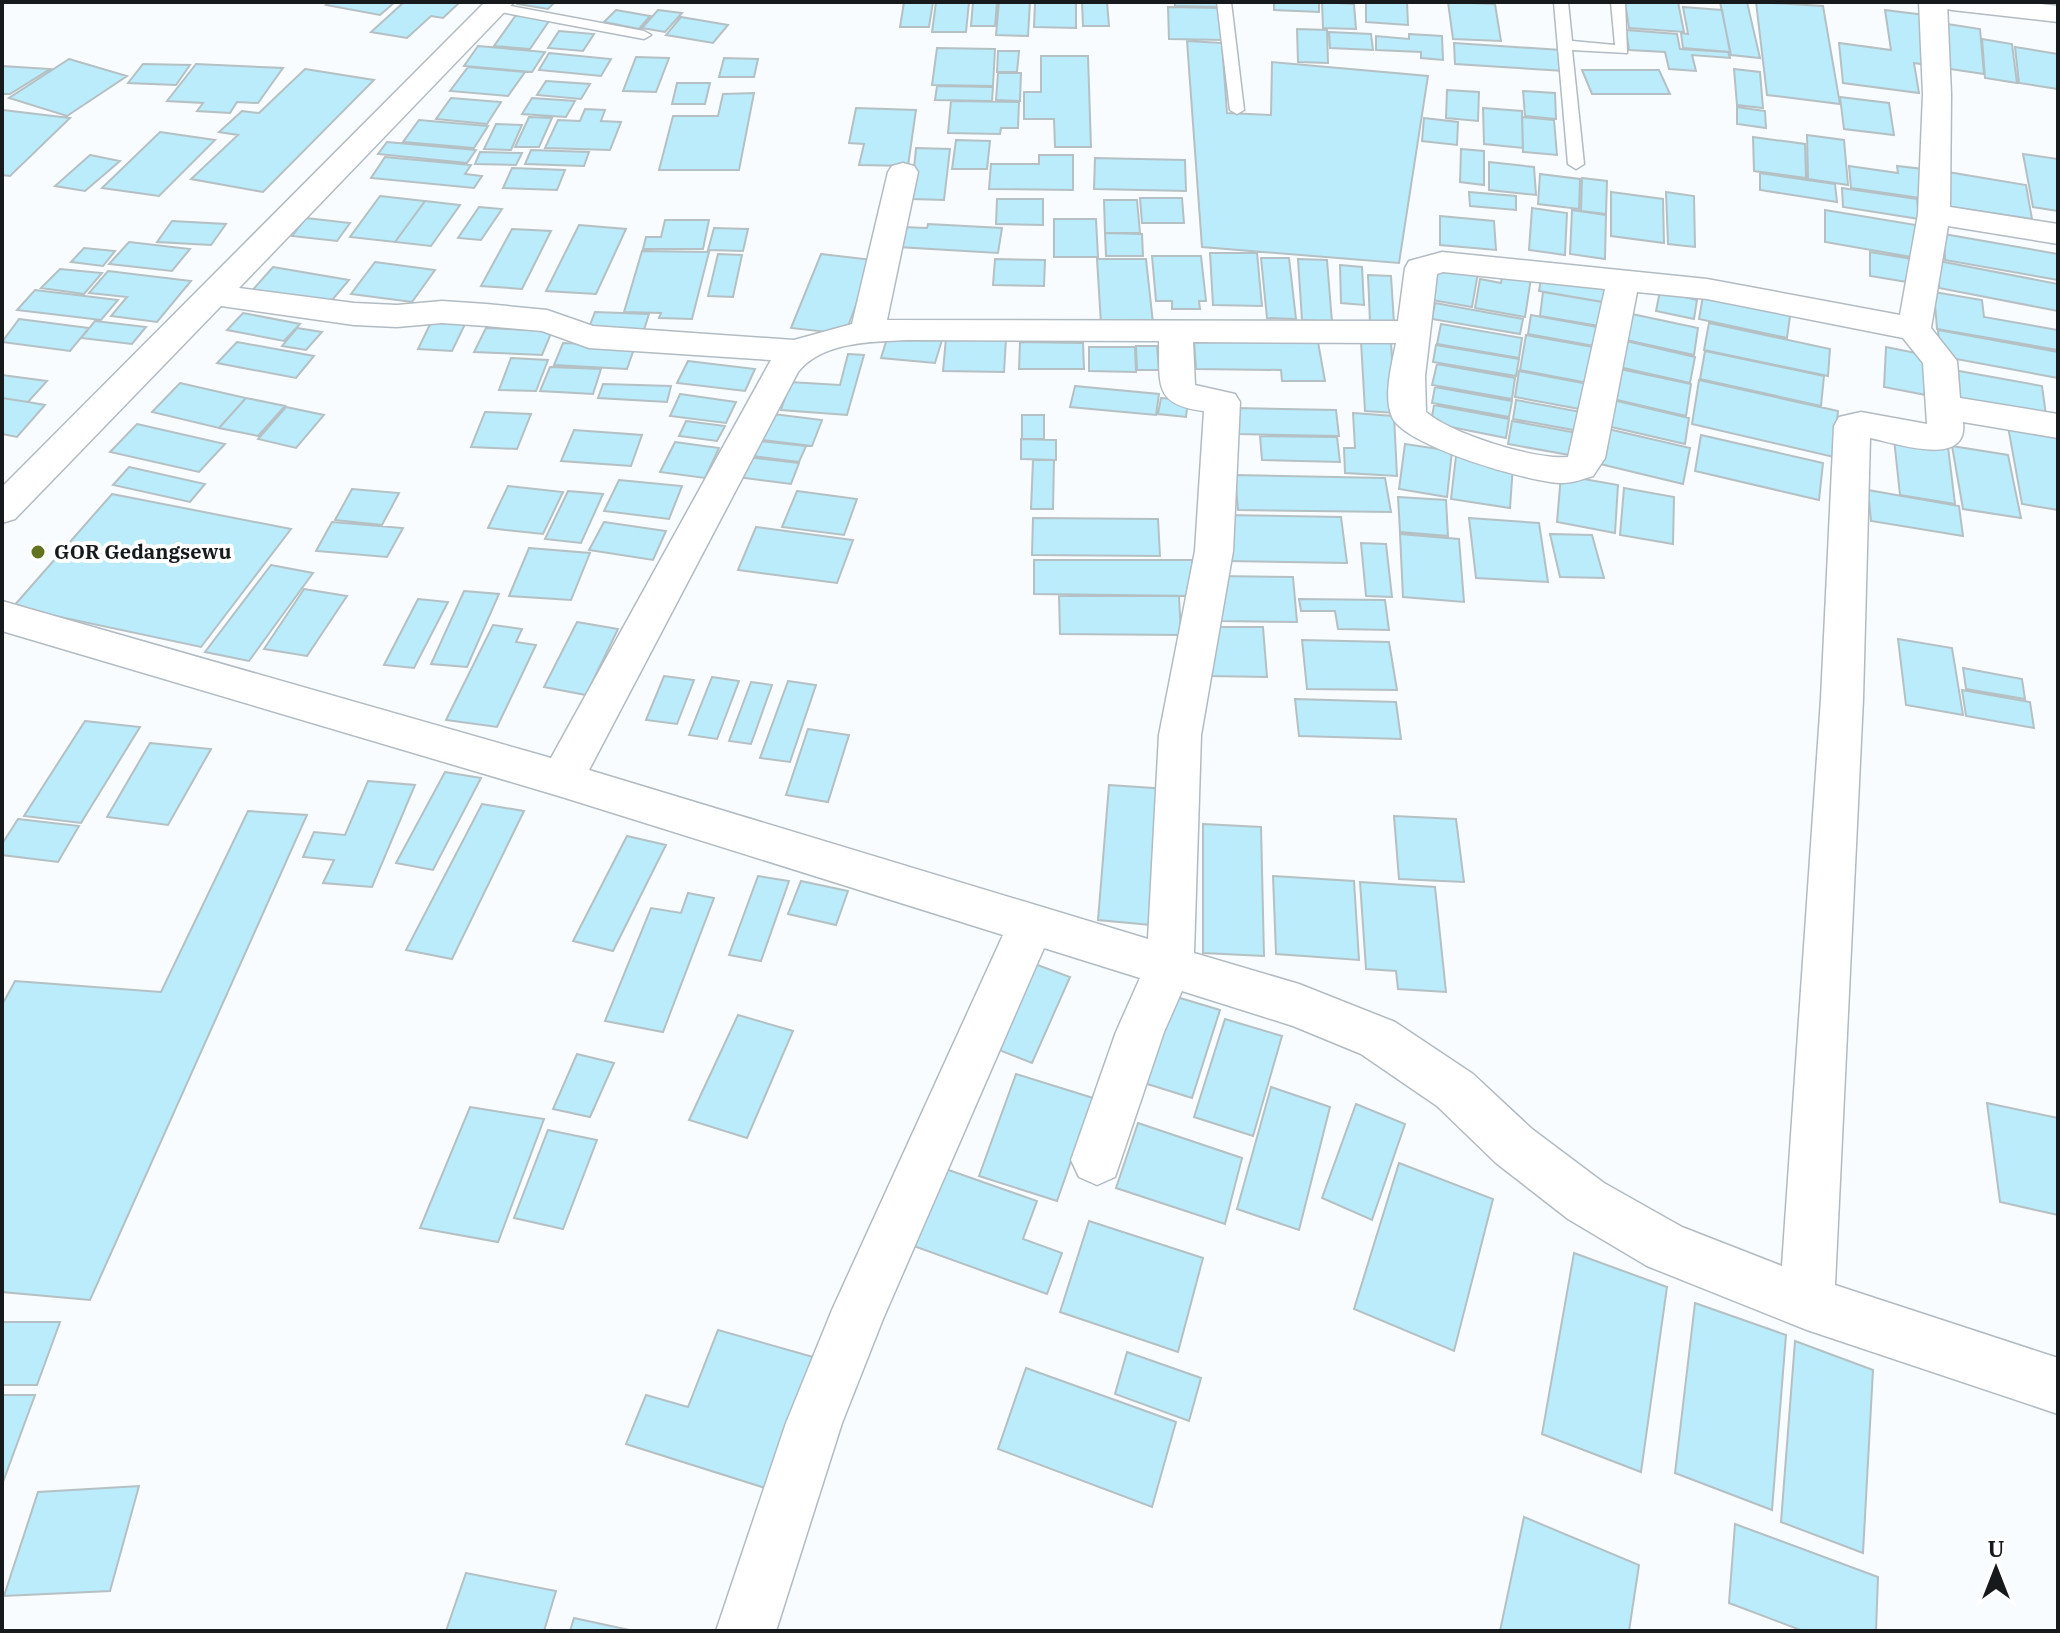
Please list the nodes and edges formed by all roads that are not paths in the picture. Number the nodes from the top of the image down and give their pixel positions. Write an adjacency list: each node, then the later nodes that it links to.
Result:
1 (1224, 2): 10 (lane)
2 (1561, 2): 9 (lane)
3 (1618, 2): 9 (lane)
4 (1933, 2): 13 (main road)
5 (1952, 2): 7 (main road)
6 (498, 5): 8 (lane); 16 (main road)
7 (2058, 14)
8 (644, 35)
9 (1565, 45): 11 (lane)
10 (1237, 110)
11 (1576, 164)
12 (903, 172): 19 (main road)
13 (1934, 214): 14 (main road); 17 (main road)
14 (2058, 234)
15 (1623, 279): 17 (main road); 20 (main road); 20 (main road)
16 (213, 295): 21 (main road); 24 (main road)
17 (1914, 329): 22 (main road)
18 (1175, 330): 19 (main road); 20 (main road); 28 (main road)
19 (867, 332): 21 (main road)
20 (1414, 332)
21 (800, 351): 26 (main road)
22 (1943, 407): 23 (main road); 30 (main road)
23 (2058, 426)
24 (2, 510)
25 (2, 616): 26 (main road)
26 (562, 779): 27 (main road)
27 (1032, 923): 28 (main road); 32 (main road)
28 (1170, 965): 29 (main road); 30 (main road)
29 (1097, 1160)
30 (1807, 1303): 31 (main road)
31 (2058, 1386)
32 (746, 1631)

